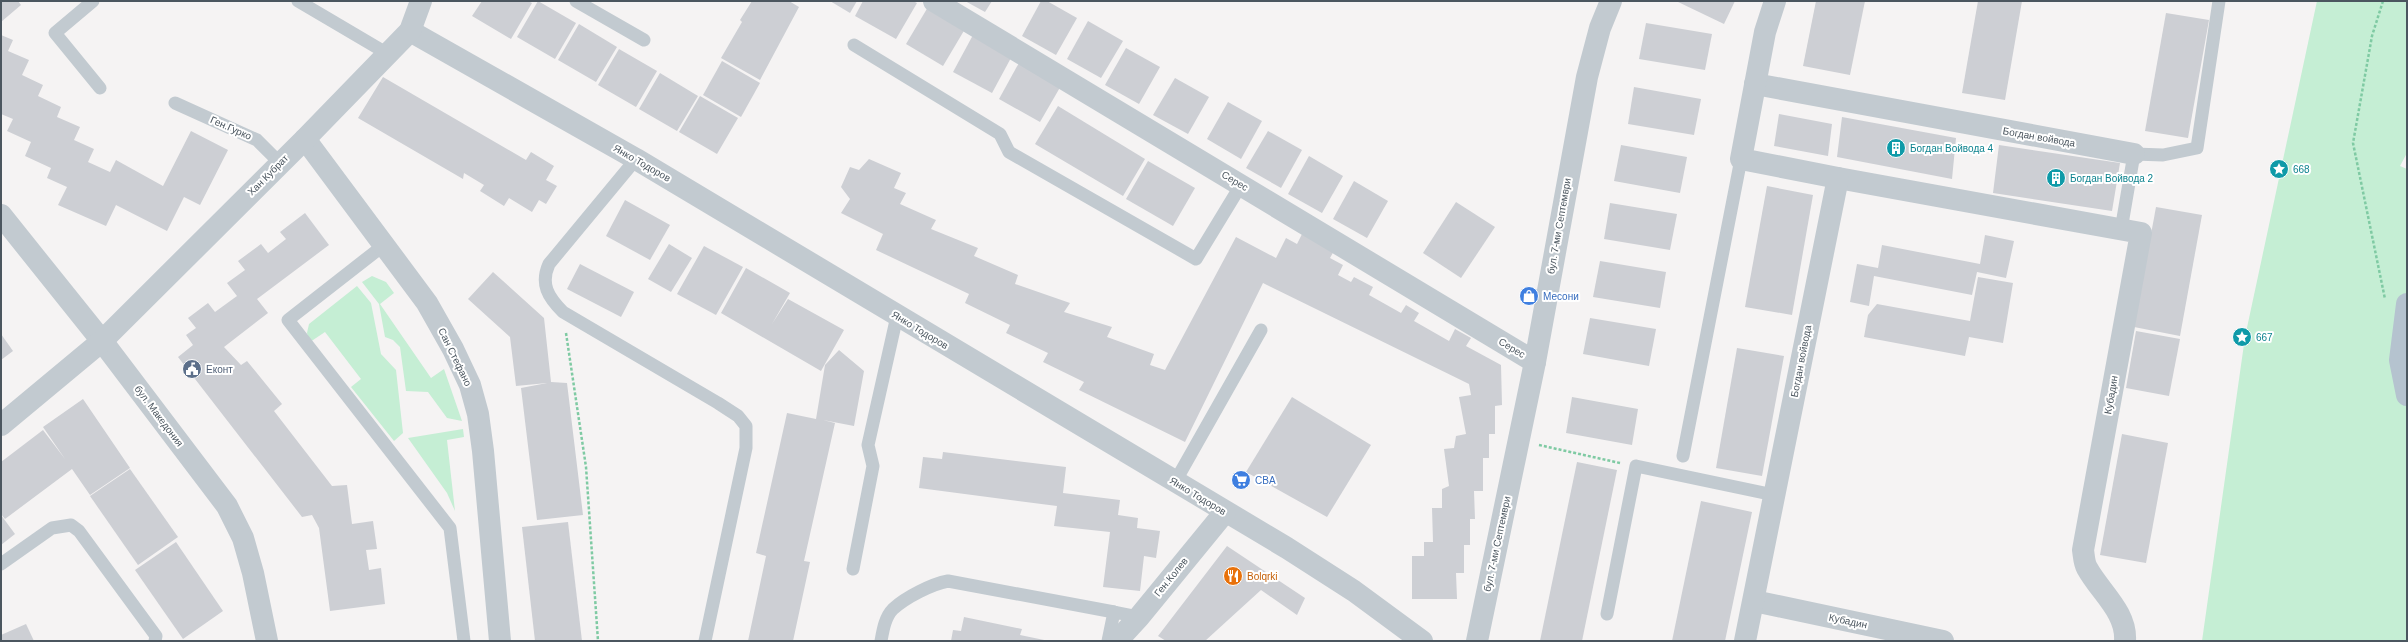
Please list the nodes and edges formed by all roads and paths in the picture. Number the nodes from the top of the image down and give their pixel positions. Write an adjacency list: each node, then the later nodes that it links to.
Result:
1 (93, 1): 15 (lane)
2 (298, 1): 13 (lane)
3 (421, 1): 10 (street, Хан Кубрат)
4 (576, 1): 11 (lane)
5 (934, 1): 23 (street, Серес)
6 (1610, 1): 33 (street, бул. 7-ми Септември)
7 (1775, 1): 14 (street)
8 (2219, 1): 18 (lane)
9 (2383, 1): 27 (path)
10 (410, 31): 13 (street, Хан Кубрат); 19 (street, Янко Тодоров)
11 (644, 40)
12 (854, 45): 23 (lane)
13 (388, 54): 17 (street, Хан Кубрат)
14 (1755, 84): 18 (street, Богдан войвода); 20 (street)
15 (100, 88)
16 (175, 103): 21 (lane, Ген.Гурко)
17 (305, 139): 21 (street, Хан Кубрат); 26 (street, Сан Стефано)
18 (2134, 154): 25 (lane)
19 (636, 159): 29 (lane); 30 (street, Янко Тодоров)
20 (1741, 160): 22 (street); 37 (lane)
21 (280, 163): 32 (street, Хан Кубрат)
22 (1838, 178): 25 (street); 40 (street, Богдан войвода)
23 (1241, 185): 33 (street, Серес)
24 (1, 215): 32 (street, бул. Македония)
25 (2121, 230): 61 (street, Кубадин)
26 (384, 245): 50 (lane); 51 (street, Сан Стефано)
27 (2386, 300)
28 (2407, 304): 34 (main road)
29 (563, 312): 52 (path); 53 (lane)
30 (897, 316): 39 (street, Янко Тодоров); 43 (lane)
31 (1261, 330): 39 (lane)
32 (102, 341): 35 (street, Хан Кубрат); 49 (street, бул. Македония)
33 (1535, 362): 36 (street, бул. 7-ми Септември)
34 (2407, 395)
35 (1, 425)
36 (1518, 441): 38 (path); 58 (street, бул. 7-ми Септември)
37 (1683, 456)
38 (1636, 466): 40 (lane); 46 (lane)
39 (1175, 482): 41 (street, Янко Тодоров)
40 (1774, 495): 44 (street, Богдан войвода)
41 (1225, 512): 47 (street, Ген.Колев); 57 (street, Янко Тодоров)
42 (1, 564): 48 (lane)
43 (853, 569)
44 (1754, 601): 59 (street, Богдан войвода); 60 (street, Кубадин)
45 (1114, 612): 47 (lane); 54 (lane); 55 (lane)
46 (1608, 614)
47 (1139, 617): 56 (street, Ген.Колев)
48 (155, 641)
49 (267, 641)
50 (464, 641)
51 (500, 641)
52 (598, 641)
53 (705, 641)
54 (881, 641)
55 (1108, 641)
56 (1117, 641)
57 (1422, 641)
58 (1477, 641)
59 (1745, 641)
60 (1943, 641)
61 (2125, 641)

